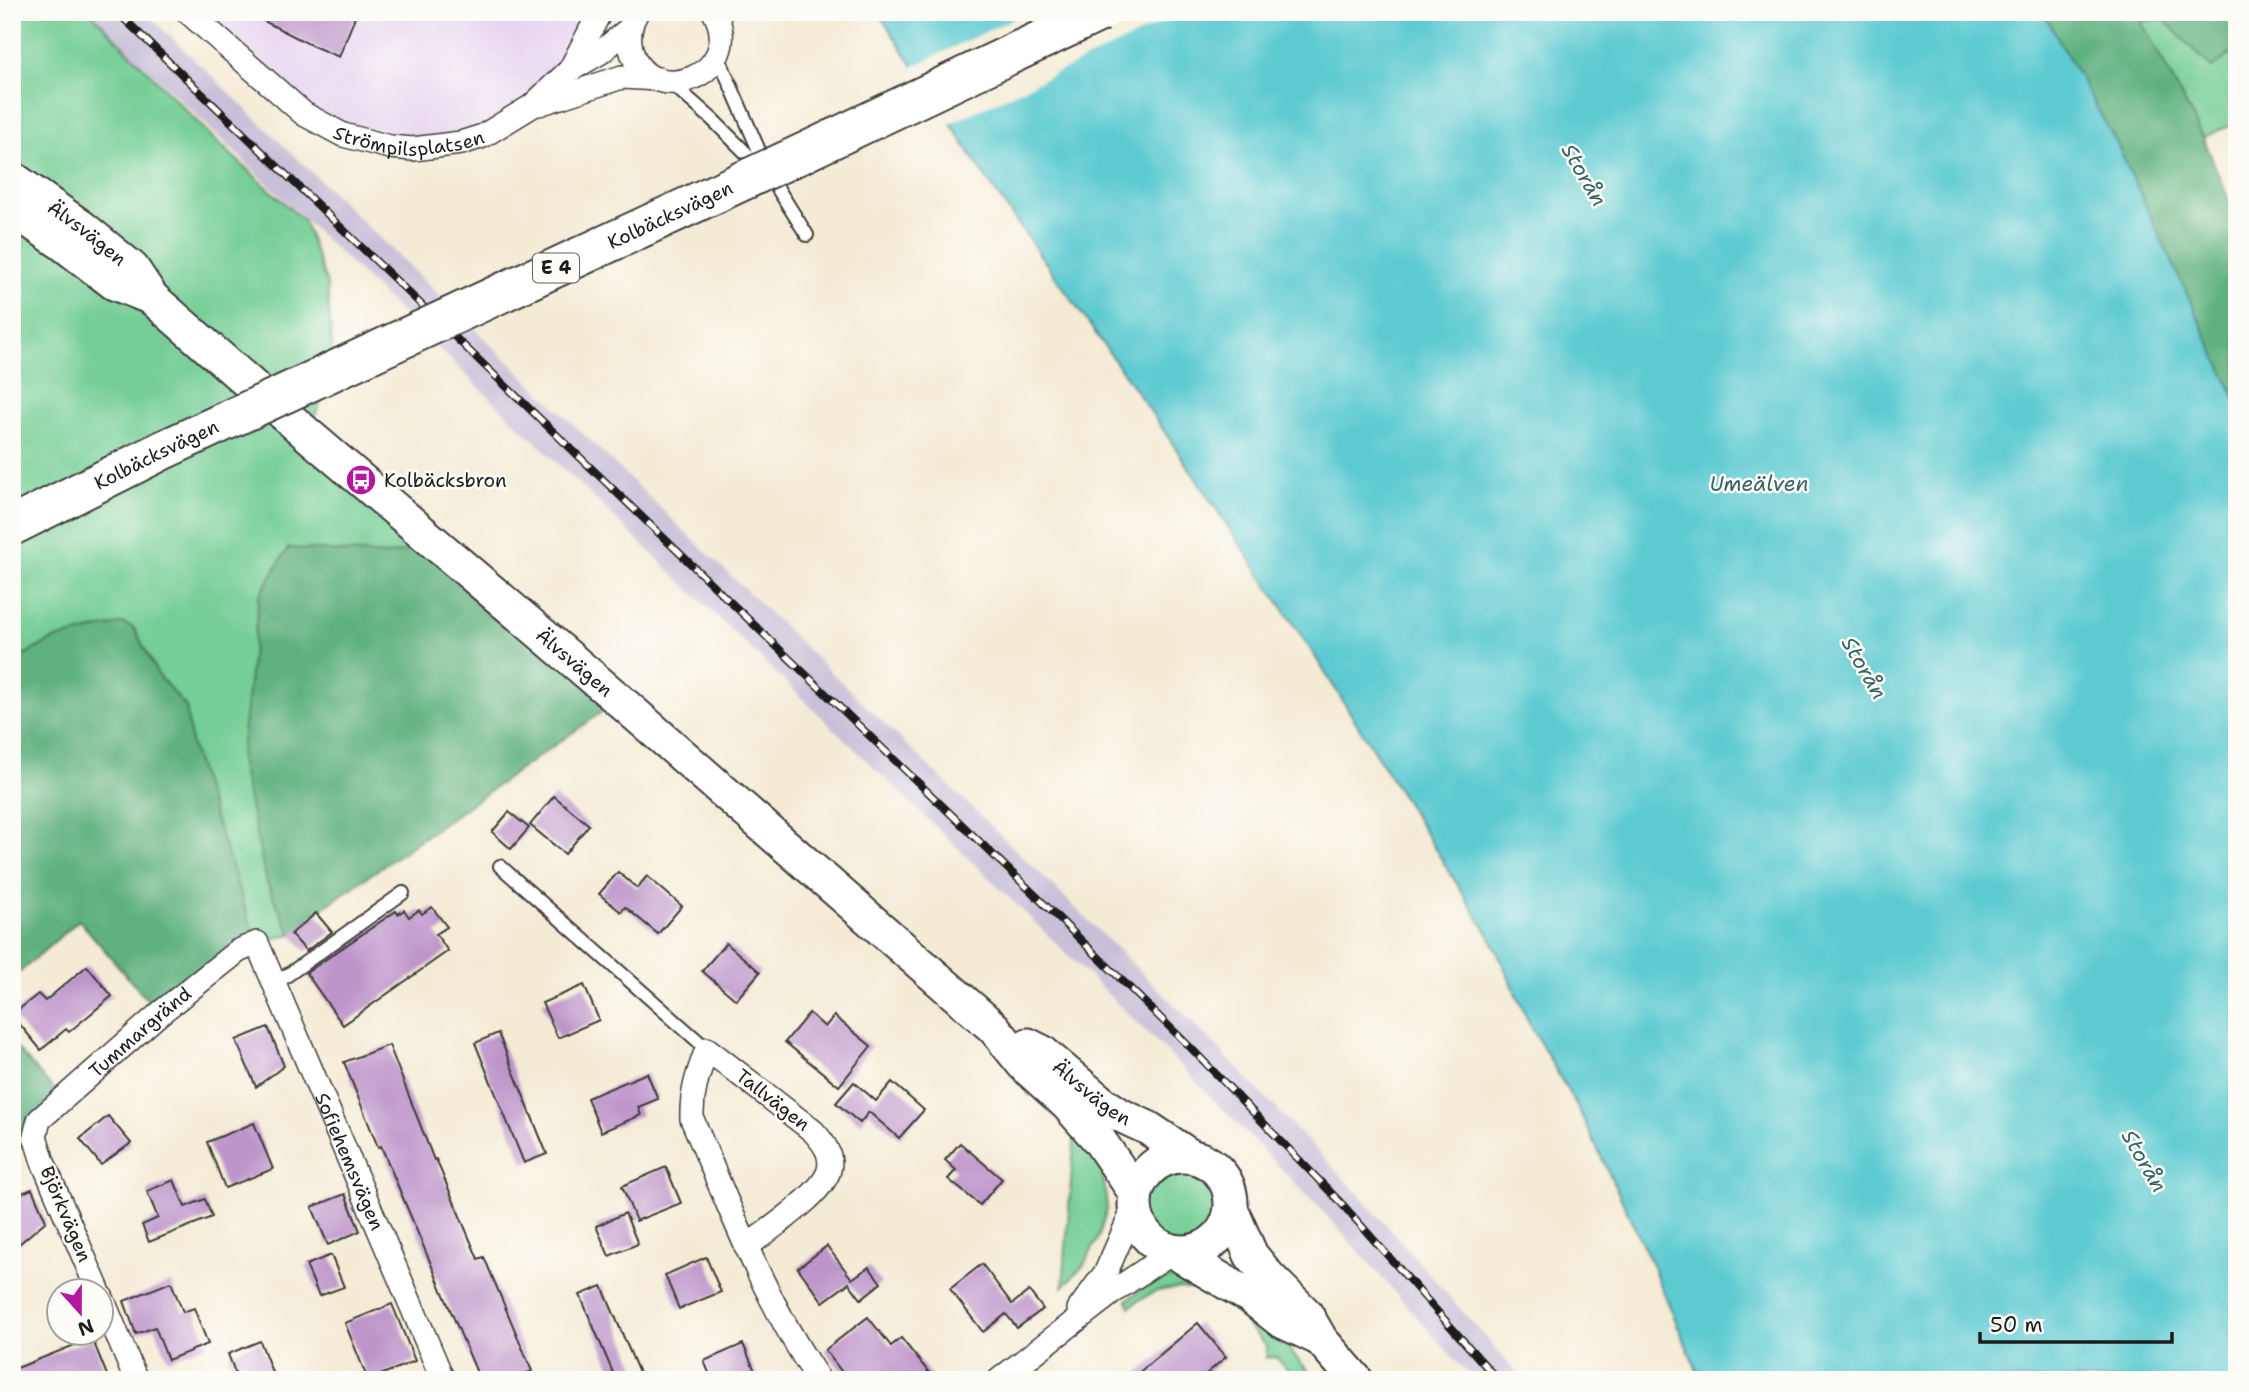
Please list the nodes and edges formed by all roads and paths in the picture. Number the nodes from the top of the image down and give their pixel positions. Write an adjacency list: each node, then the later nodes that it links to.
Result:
1 (188, 12): 10 (street, Strömpilsplatsen)
2 (600, 12): 8 (street)
3 (714, 12): 7 (street)
4 (1049, 12): 16 (highway, Kolbäcksvägen / E 4)
5 (1100, 12): 17 (highway, Kolbäcksvägen / E 4, bridge)
6 (633, 20): 8 (street, Strömpilsplatsen); 9 (street)
7 (718, 54): 9 (street, Strömpilsplatsen); 12 (lane)
8 (570, 69): 10 (street, Strömpilsplatsen)
9 (664, 81): 10 (street, Strömpilsplatsen); 12 (lane)
10 (532, 106)
11 (12, 178): 15 (main road, Älvsvägen)
12 (771, 178): 14 (lane)
13 (12, 209): 15 (main road, Älvsvägen)
14 (807, 234)
15 (152, 298): 22 (main road, Älvsvägen)
16 (12, 500)
17 (12, 526)
18 (500, 866): 23 (lane, Tallvägen)
19 (403, 892): 21 (lane)
20 (257, 943): 21 (street, Sofiehemsvägen); 24 (street, Tummargränd)
21 (275, 984): 35 (street, Sofiehemsvägen)
22 (994, 1028): 25 (main road, Älvsvägen); 26 (main road, Älvsvägen)
23 (707, 1049): 28 (street); 28 (street, Tallvägen)
24 (35, 1136): 30 (street, Björkvägen)
25 (1190, 1156): 26 (main road); 27 (main road)
26 (1135, 1200): 29 (main road); 31 (street)
27 (1231, 1209): 29 (main road); 33 (main road)
28 (747, 1247): 36 (street)
29 (1174, 1252): 31 (street); 33 (main road)
30 (92, 1276)
31 (1072, 1323): 37 (street)
32 (116, 1332): 34 (street)
33 (1321, 1340): 38 (main road)
34 (136, 1380)
35 (443, 1380)
36 (819, 1380)
37 (999, 1380)
38 (1356, 1380)

